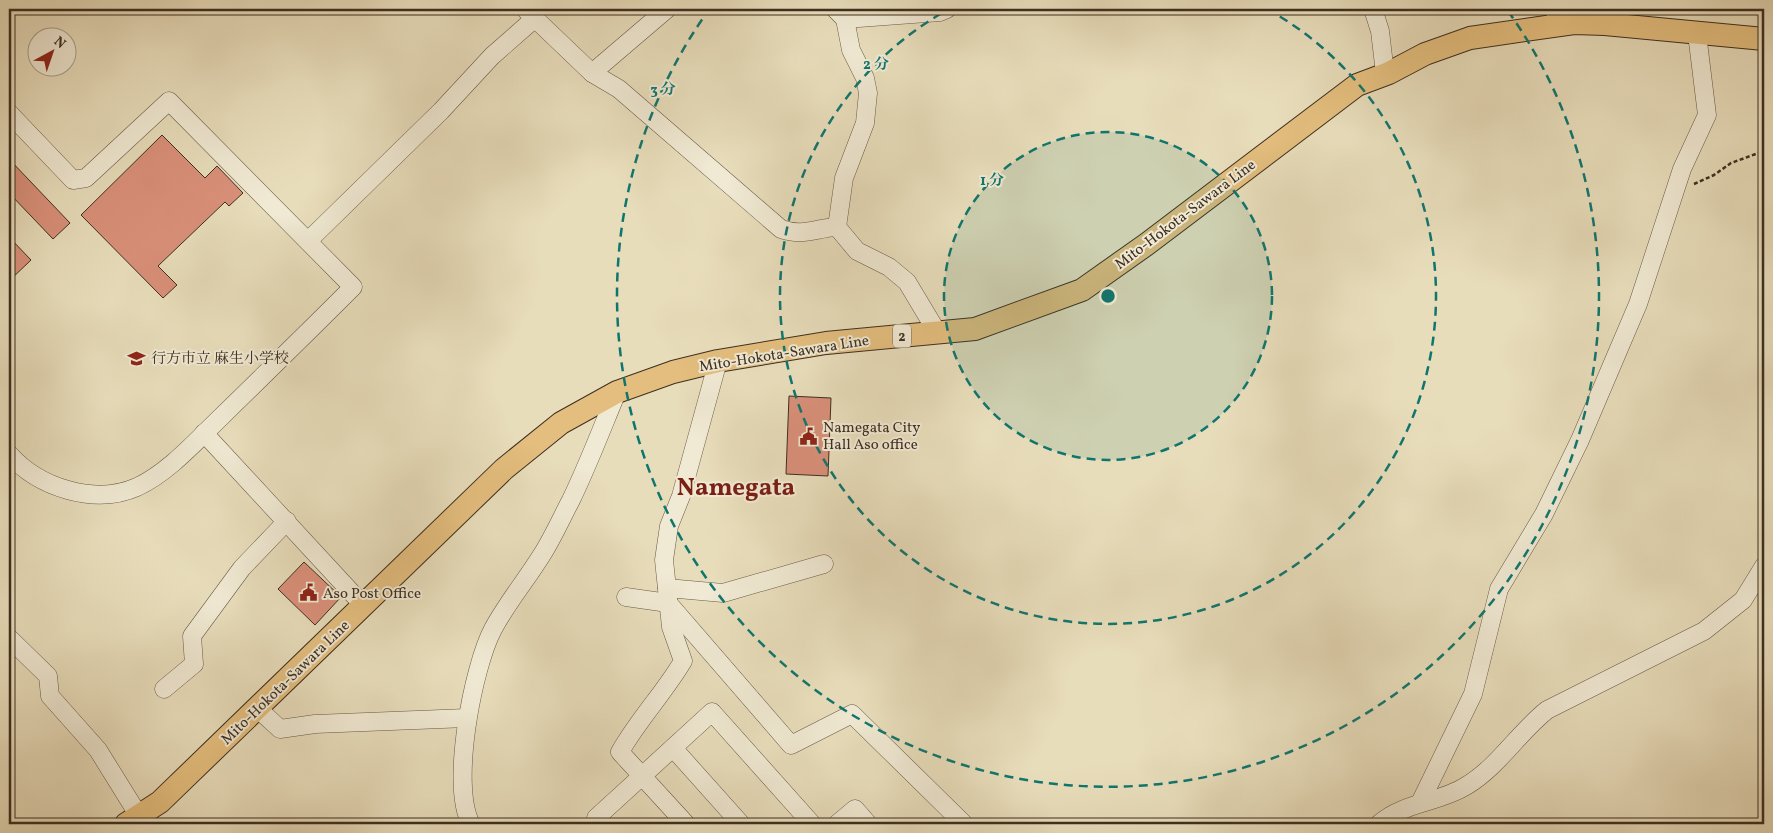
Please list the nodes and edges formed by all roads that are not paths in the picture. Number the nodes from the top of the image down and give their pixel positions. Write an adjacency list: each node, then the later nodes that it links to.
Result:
1 (667, 9): 10 (street)
2 (946, 9): 6 (street)
3 (1373, 9): 11 (street)
4 (1553, 9): 7 (street)
5 (530, 14): 10 (street); 14 (street)
6 (840, 14): 13 (street)
7 (1574, 23): 8 (main road, Mito-Hokota-Sawara Line / 2); 11 (main road, Mito-Hokota-Sawara Line / 2)
8 (1697, 34): 9 (main road, Mito-Hokota-Sawara Line / 2); 32 (street)
9 (1764, 39)
10 (592, 73): 13 (street)
11 (1389, 73): 15 (main road, Mito-Hokota-Sawara Line / 2)
12 (9, 113): 14 (street)
13 (837, 227): 15 (street)
14 (308, 241): 18 (street)
15 (937, 332): 16 (main road, Mito-Hokota-Sawara Line / 2)
16 (718, 360): 17 (main road, Mito-Hokota-Sawara Line / 2); 23 (street)
17 (617, 392): 25 (main road, Mito-Hokota-Sawara Line / 2); 29 (street)
18 (204, 433): 19 (street); 20 (street)
19 (9, 454)
20 (288, 521): 25 (street); 27 (street)
21 (824, 564): 23 (street)
22 (1764, 566): 32 (street)
23 (667, 596): 24 (street); 31 (street); 41 (street)
24 (626, 597)
25 (364, 606): 28 (main road, Mito-Hokota-Sawara Line / 2)
26 (9, 638): 34 (street)
27 (164, 689)
28 (258, 709): 29 (street); 34 (main road, Mito-Hokota-Sawara Line / 2)
29 (467, 718): 35 (street)
30 (673, 748): 31 (street); 37 (street); 38 (street)
31 (643, 776): 33 (street); 36 (street)
32 (1420, 803): 42 (street)
33 (596, 818)
34 (133, 820)
35 (470, 824)
36 (686, 824)
37 (741, 824)
38 (812, 824)
39 (837, 824): 40 (street)
40 (868, 824)
41 (964, 824)
42 (1379, 824)

